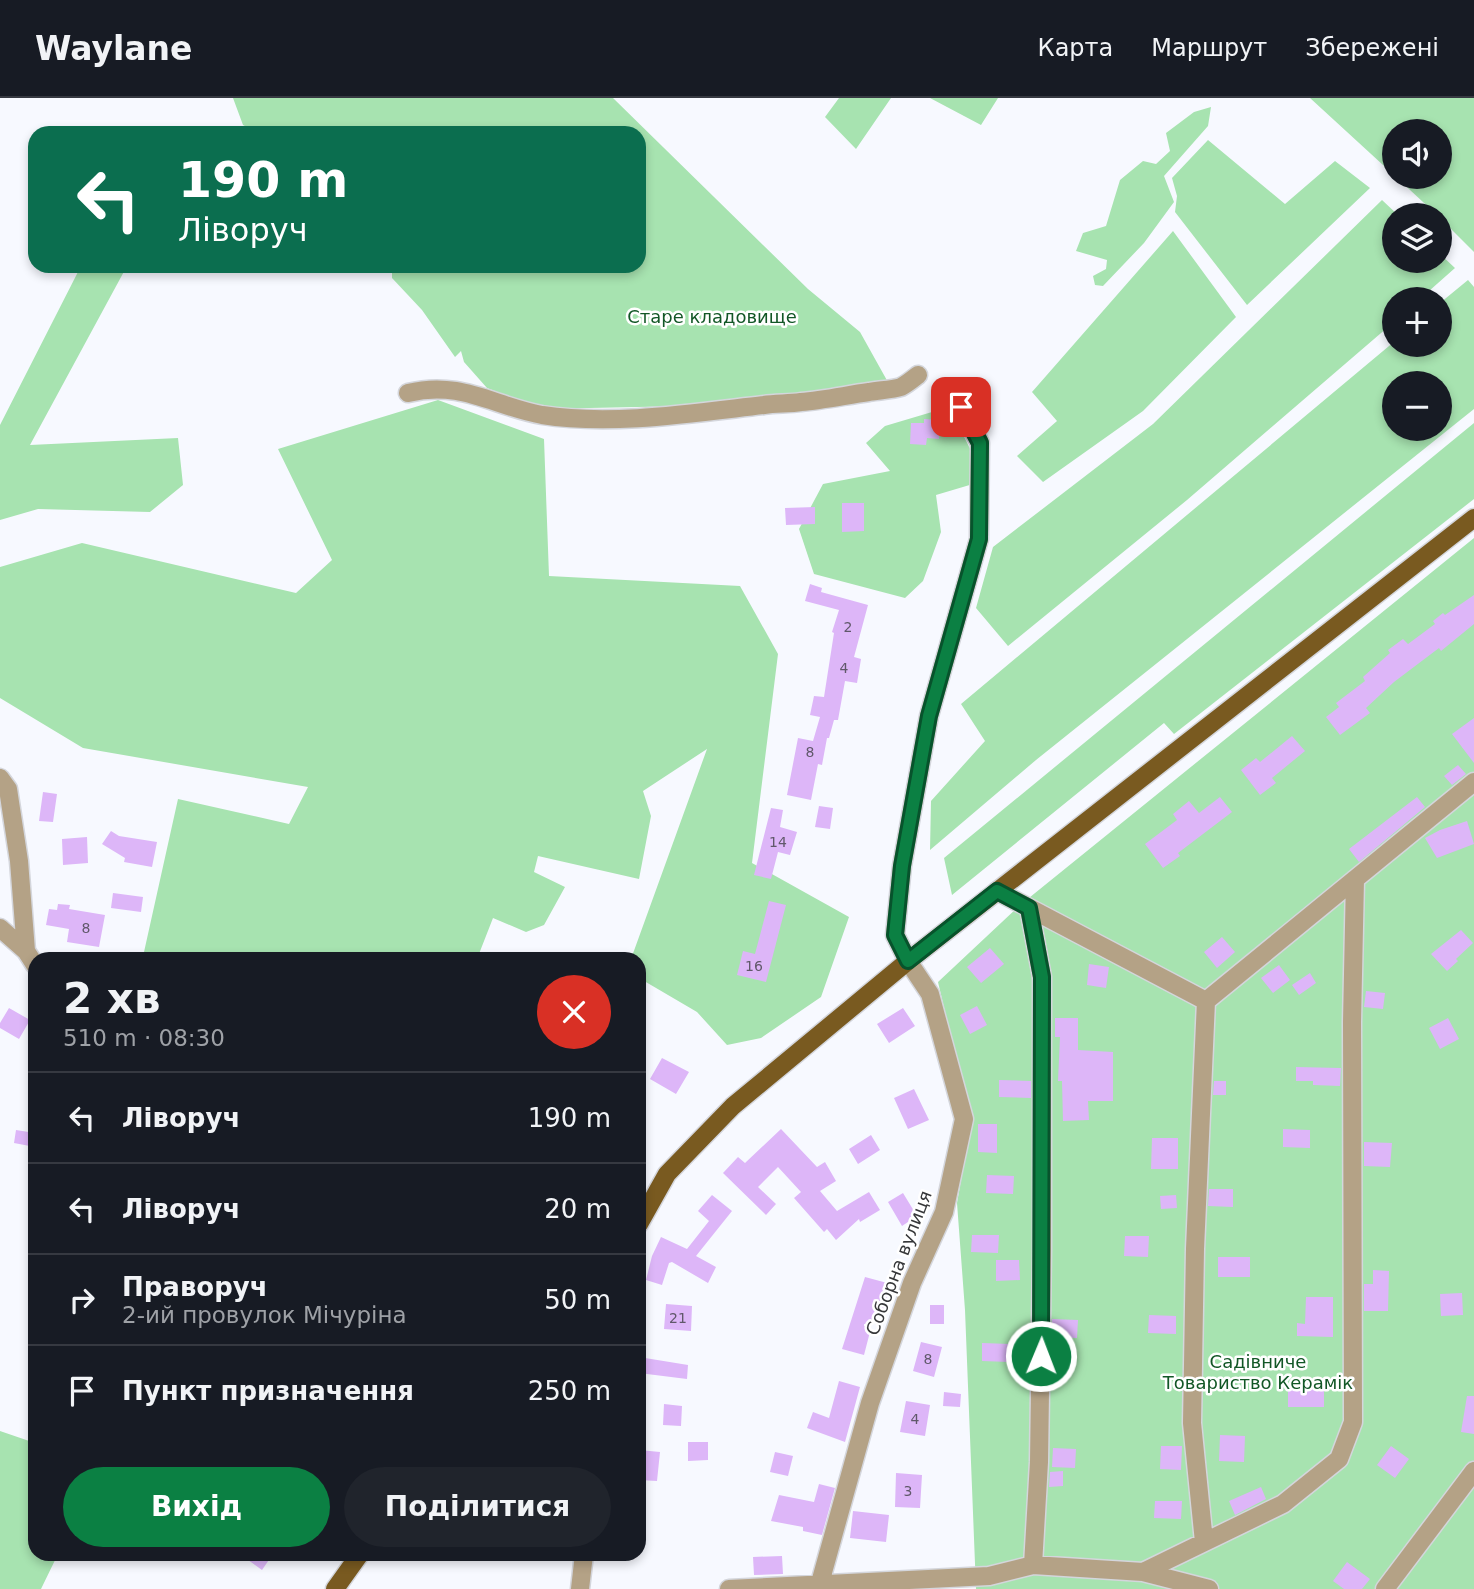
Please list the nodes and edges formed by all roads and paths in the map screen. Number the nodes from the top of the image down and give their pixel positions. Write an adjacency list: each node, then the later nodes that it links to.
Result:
1 (919, 375): 2 (street)
2 (408, 393)
3 (961, 407): 13 (street, Соборна вулиця)
4 (1474, 518): 8 (main road)
5 (0, 778): 11 (street)
6 (1474, 782): 7 (street)
7 (1356, 879): 14 (street); 17 (street)
8 (997, 891): 9 (street); 13 (main road)
9 (1029, 908): 14 (street); 20 (street)
10 (0, 928): 12 (street)
11 (29, 952)
12 (28, 956)
13 (908, 961): 15 (main road); 22 (street, Соборна вулиця)
14 (1206, 1001): 17 (street)
15 (646, 1212)
16 (1474, 1471): 27 (street)
17 (1204, 1542): 21 (street)
18 (355, 1561): 23 (main road)
19 (583, 1561): 24 (street)
20 (1033, 1565): 21 (street); 22 (street)
21 (1143, 1572): 26 (street)
22 (820, 1583): 25 (street)
23 (335, 1589)
24 (580, 1589)
25 (729, 1589)
26 (1209, 1589)
27 (1385, 1589)

